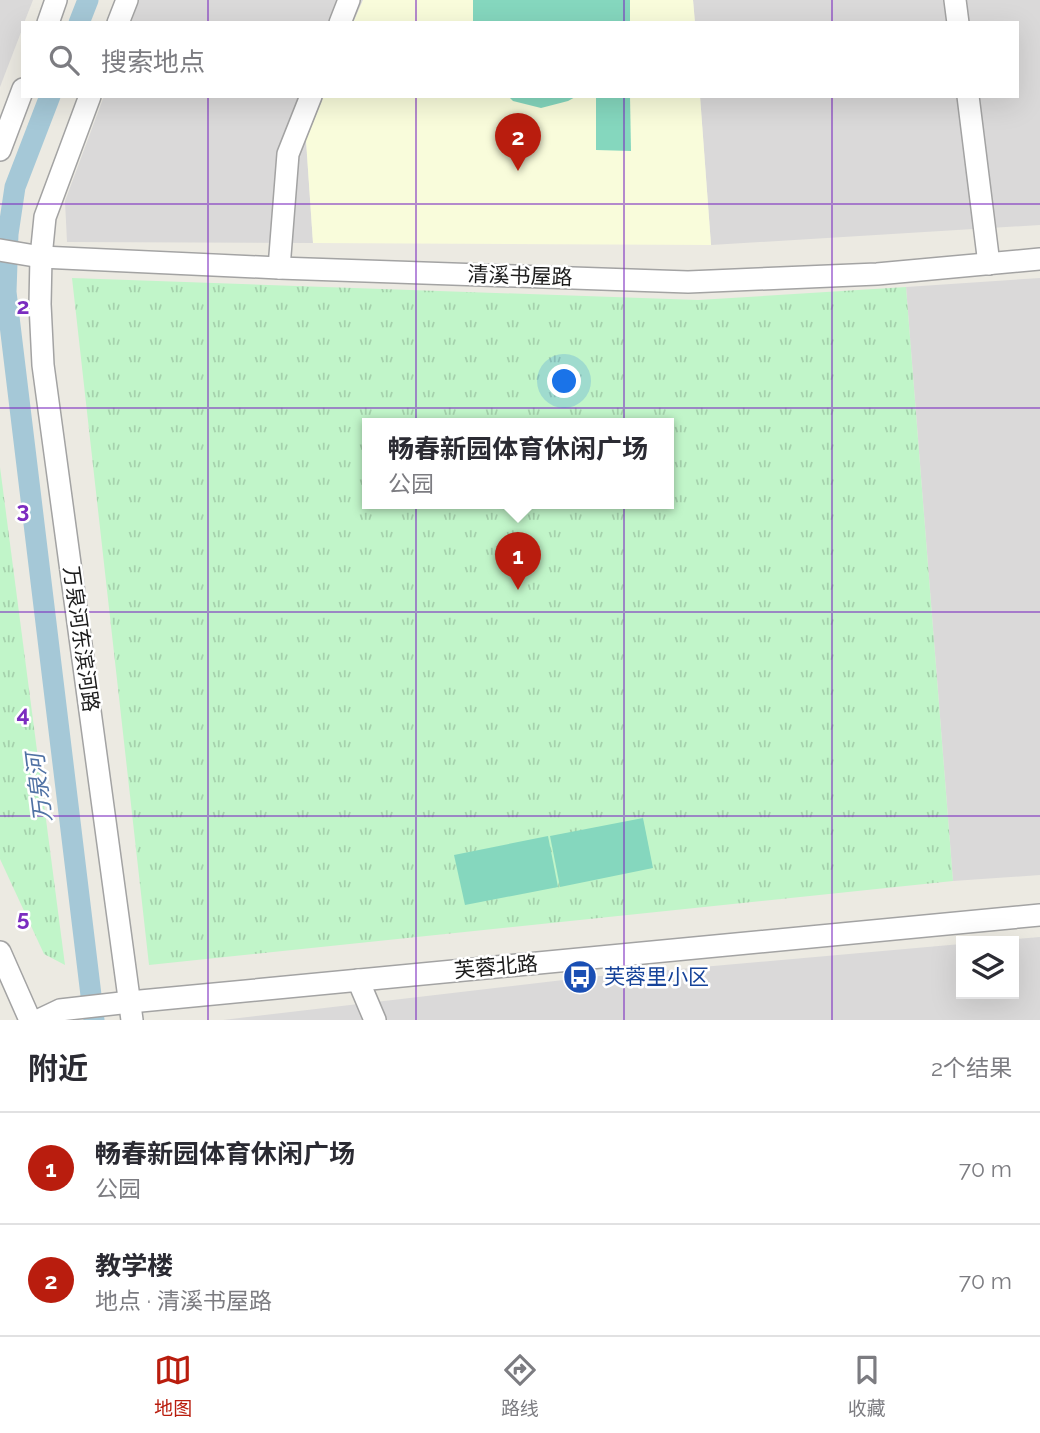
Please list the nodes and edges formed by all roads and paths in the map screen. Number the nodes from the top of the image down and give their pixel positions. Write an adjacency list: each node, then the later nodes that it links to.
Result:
1 (56, 0): 5 (street)
2 (127, 0): 6 (street)
3 (349, 0): 7 (street)
4 (955, 0): 8 (street)
5 (49, 21)
6 (119, 21)
7 (341, 21)
8 (958, 21)
9 (21, 94): 13 (street)
10 (89, 98): 15 (street, 万泉河东滨河路)
11 (310, 98): 18 (street)
12 (968, 98): 17 (street)
13 (0, 150)
14 (0, 250): 15 (street, 清溪书屋路)
15 (41, 257): 18 (street, 清溪书屋路); 22 (street, 万泉河东滨河路)
16 (1040, 259): 17 (street, 清溪书屋路)
17 (989, 264): 18 (street, 清溪书屋路)
18 (279, 268)
19 (1040, 915): 21 (street, 芙蓉北路)
20 (0, 952): 23 (street)
21 (358, 980): 22 (street, 芙蓉北路); 25 (street)
22 (127, 1008): 24 (street, 芙蓉北路)
23 (30, 1020)
24 (39, 1020)
25 (374, 1020)

